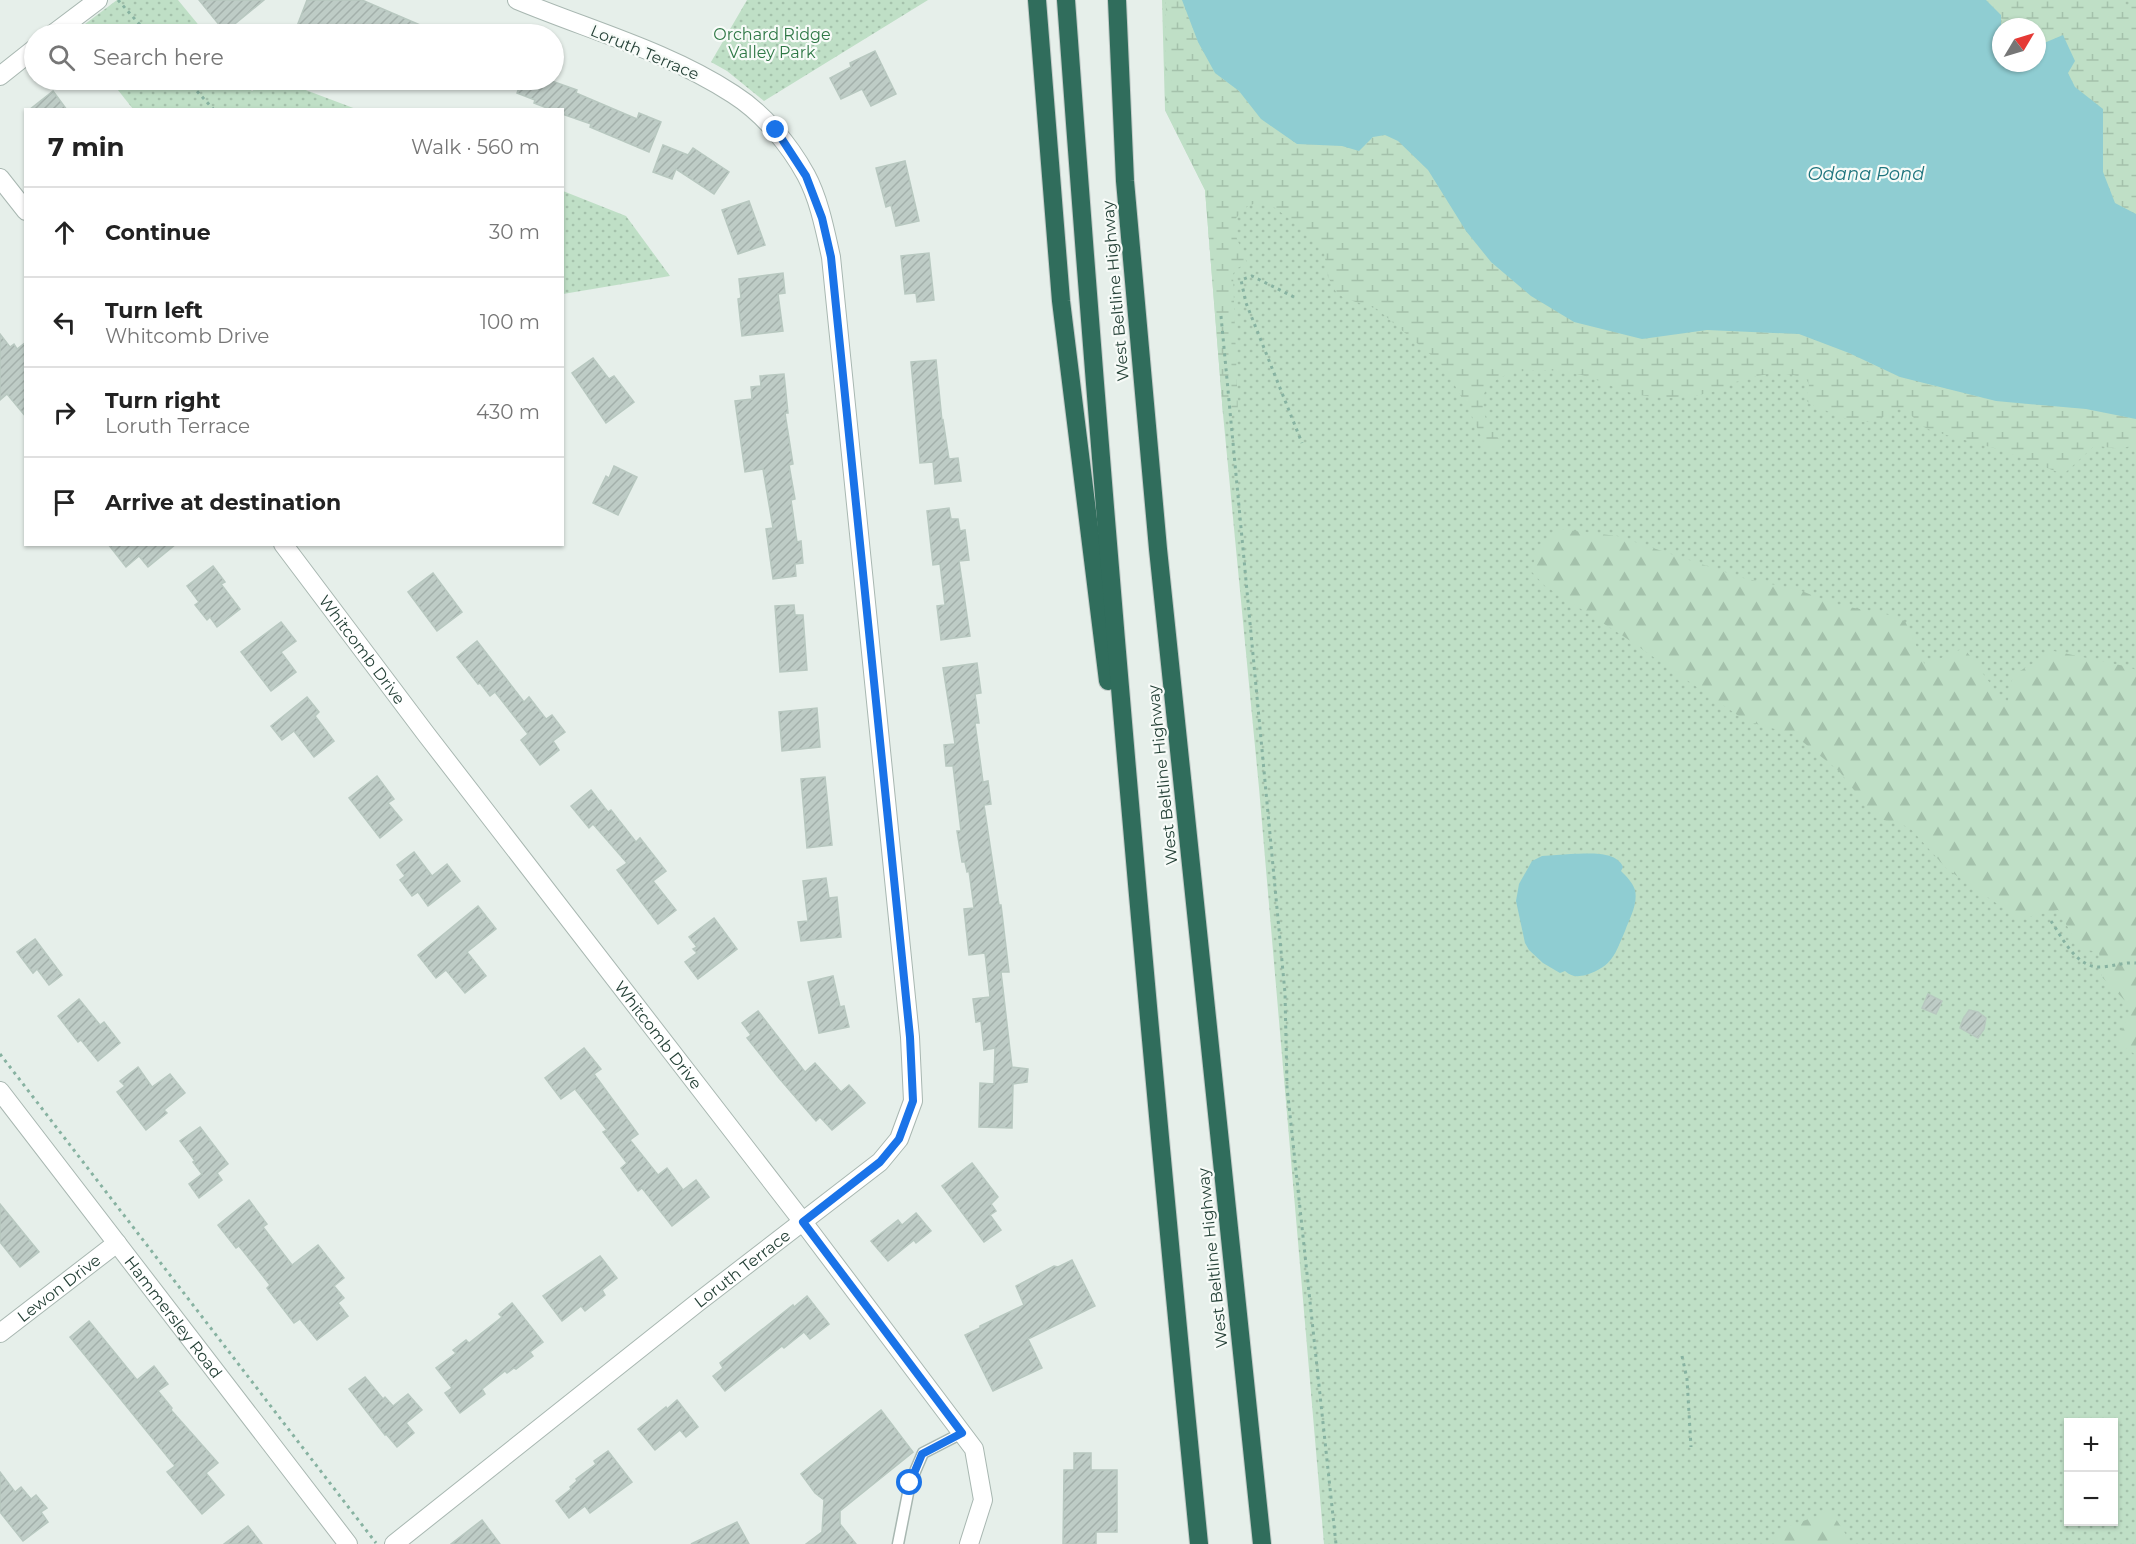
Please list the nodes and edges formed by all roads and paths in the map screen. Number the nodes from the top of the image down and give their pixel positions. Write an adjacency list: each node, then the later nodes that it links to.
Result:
1 (98, 0): 8 (street)
2 (118, 0): 9 (path)
3 (517, 0): 26 (street, Loruth Terrace)
4 (1037, 0): 21 (highway)
5 (1066, 0): 21 (highway, West Beltline Highway)
6 (1117, 0): 15 (highway, West Beltline Highway)
7 (1128, 0): 15 (highway)
8 (66, 24)
9 (139, 24)
10 (24, 57): 11 (street)
11 (0, 76)
12 (197, 90): 13 (path)
13 (212, 108)
14 (0, 178): 16 (street)
15 (1125, 181): 38 (highway, West Beltline Highway)
16 (24, 208)
17 (1294, 297): 19 (path)
18 (1221, 316): 39 (path)
19 (1302, 443)
20 (285, 546): 26 (street, Whitcomb Drive)
21 (1139, 909): 37 (highway, West Beltline Highway)
22 (2051, 921): 23 (path)
23 (2136, 963)
24 (0, 1054): 33 (path)
25 (0, 1091): 27 (street, Hammersley Road)
26 (803, 1222): 30 (street, Whitcomb Drive); 34 (street, Loruth Terrace)
27 (117, 1243): 28 (street, Lewon Drive); 32 (street, Hammersley Road)
28 (0, 1333)
29 (1682, 1356): 31 (path)
30 (962, 1433): 35 (lane); 36 (street, Whitcomb Drive)
31 (1691, 1447)
32 (348, 1544)
33 (377, 1544)
34 (394, 1544)
35 (898, 1544)
36 (969, 1544)
37 (1199, 1544)
38 (1262, 1544)
39 (1336, 1544)

